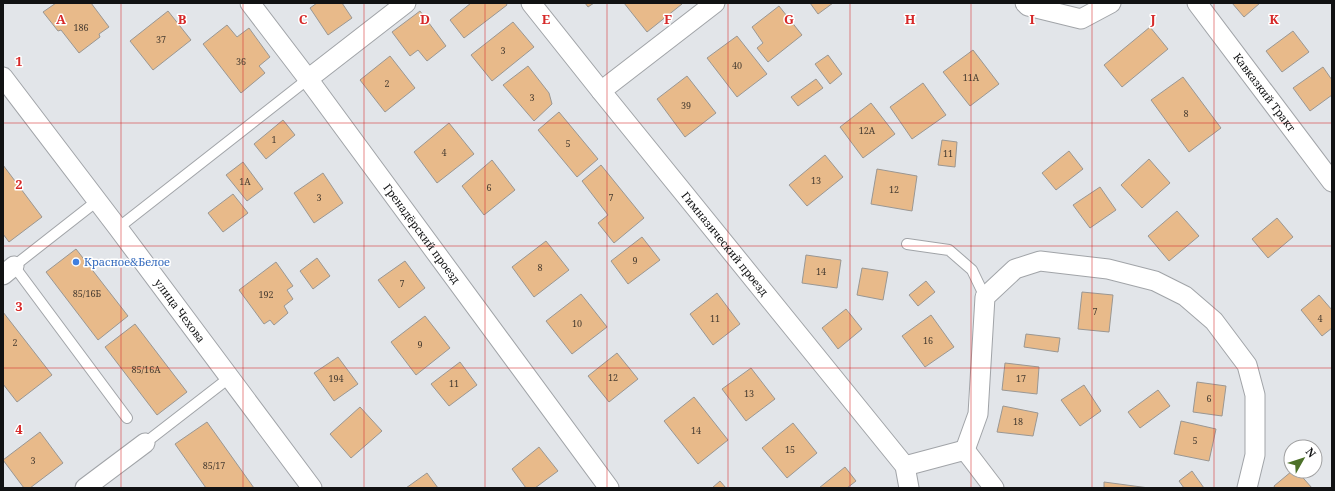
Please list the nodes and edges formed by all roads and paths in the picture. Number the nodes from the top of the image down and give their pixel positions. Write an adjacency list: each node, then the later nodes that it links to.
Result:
1 (250, 3): 9 (street, Гренадёрский проезд)
2 (406, 3): 9 (street)
3 (531, 3): 10 (street, Гимназический проезд)
4 (715, 3): 10 (street)
5 (1025, 3): 6 (street)
6 (1110, 3)
7 (1197, 3): 11 (street, Кавказкий Тракт)
8 (3, 77): 12 (street, улица Чехова)
9 (308, 79): 13 (lane); 24 (street, Гренадёрский проезд)
10 (601, 92): 21 (street, Гимназический проезд)
11 (1332, 182)
12 (97, 201): 13 (street, улица Чехова); 15 (lane)
13 (118, 228): 17 (street, улица Чехова)
14 (907, 244): 16 (lane)
15 (9, 270): 18 (lane)
16 (985, 297): 20 (street); 27 (street)
17 (229, 378): 19 (lane); 23 (street, улица Чехова)
18 (127, 418)
19 (146, 443): 22 (street)
20 (965, 450): 21 (street); 26 (street)
21 (905, 466): 25 (street, Гимназический проезд)
22 (84, 488)
23 (312, 488)
24 (609, 488)
25 (909, 488)
26 (994, 488)
27 (1247, 488)

